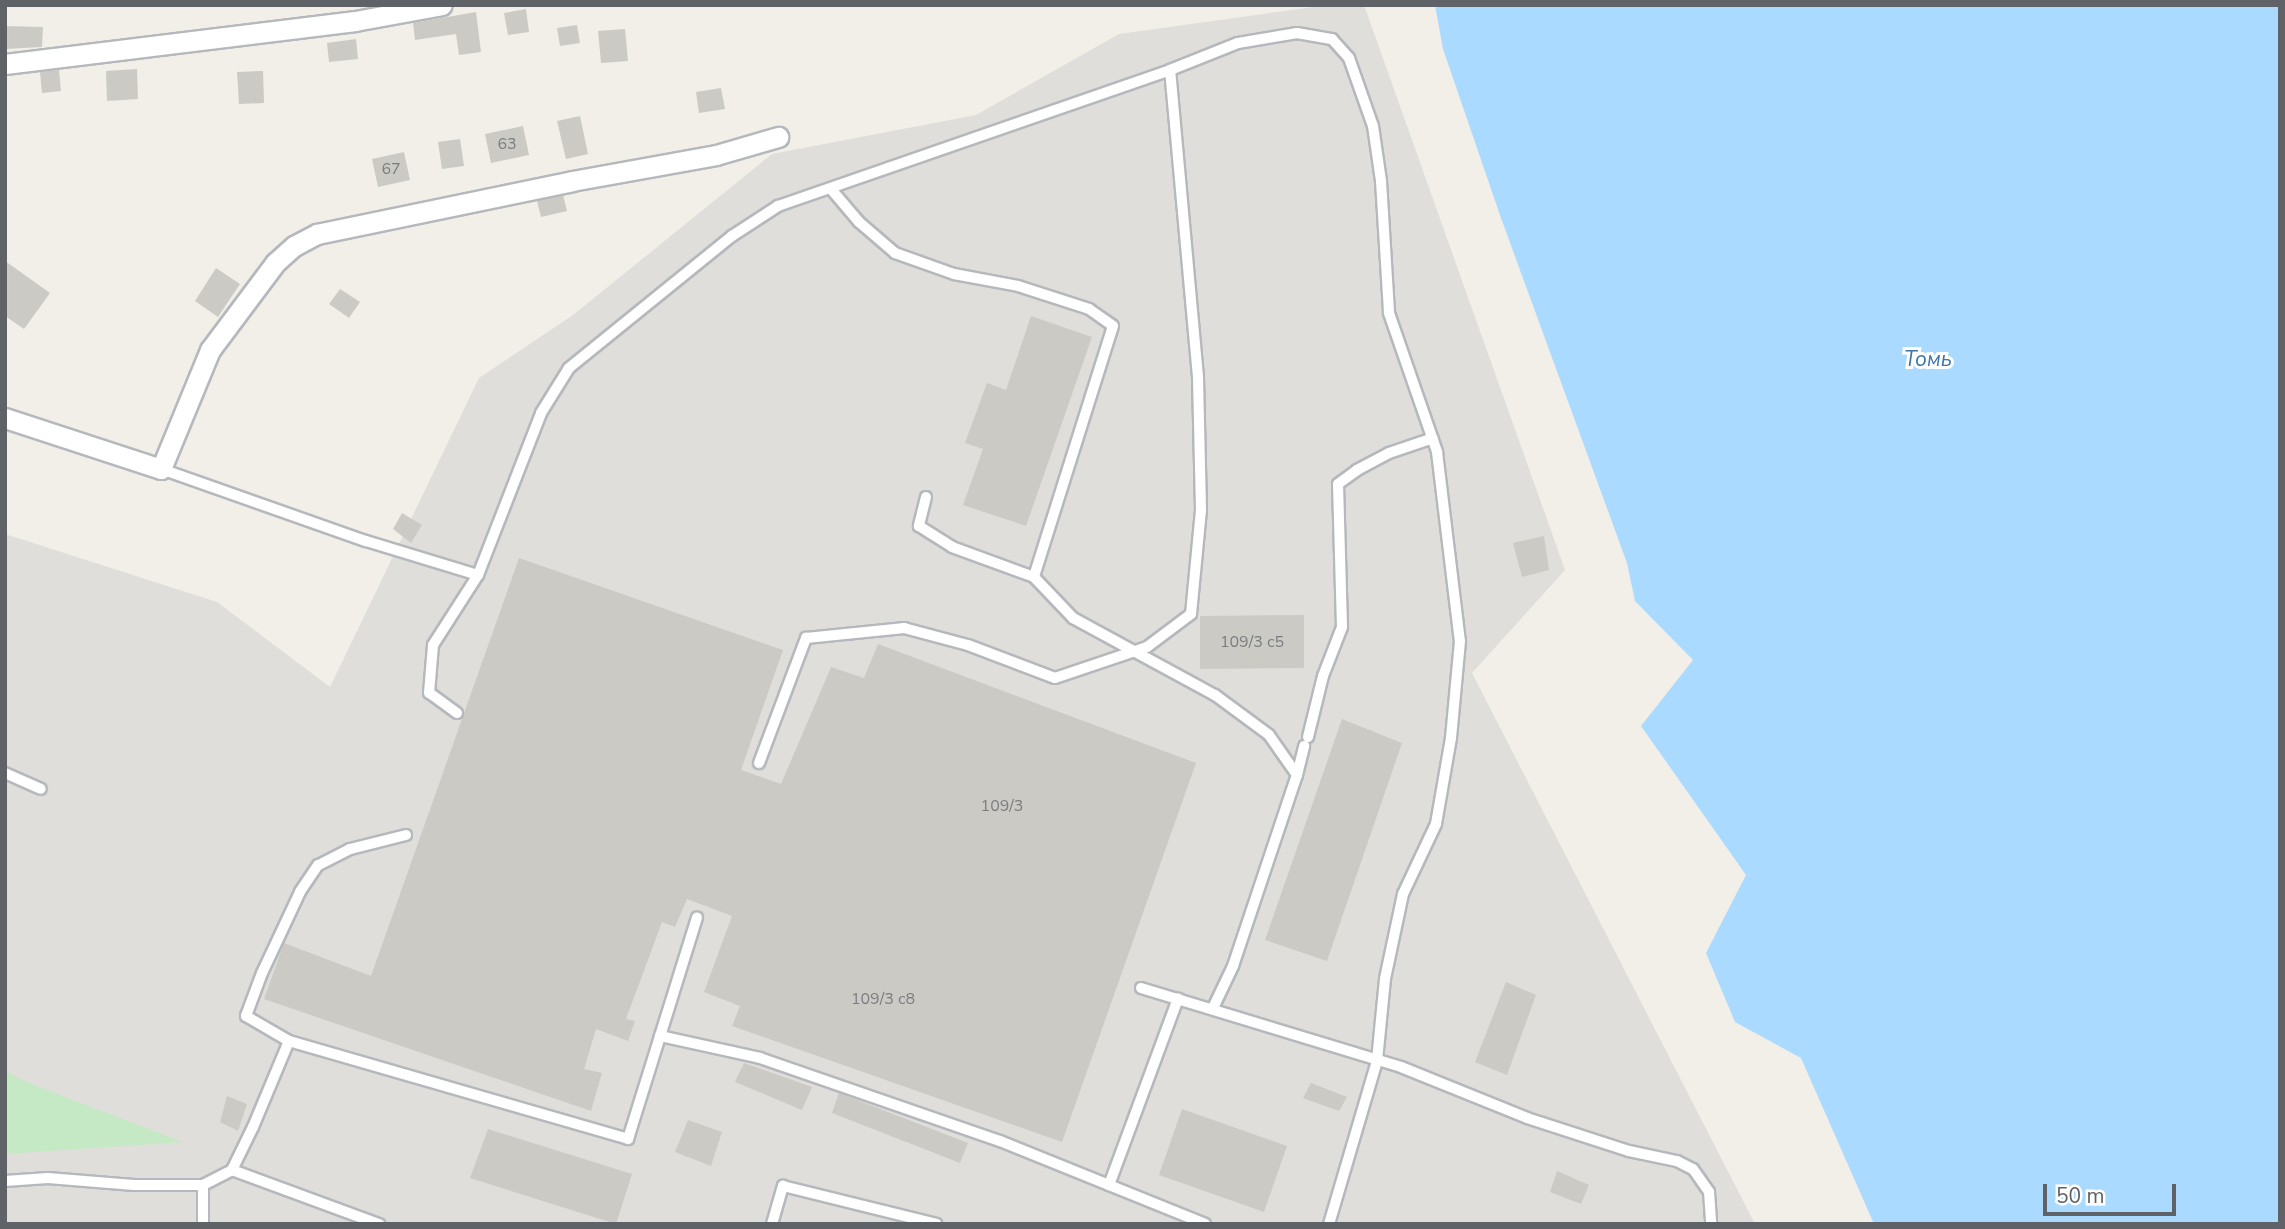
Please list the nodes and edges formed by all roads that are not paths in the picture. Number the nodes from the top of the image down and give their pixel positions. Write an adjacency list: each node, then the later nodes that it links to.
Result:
1 (442, 5): 2 (street)
2 (5, 64)
3 (1170, 70): 5 (lane); 7 (lane); 12 (lane)
4 (778, 137): 8 (street)
5 (831, 189): 10 (lane); 11 (lane)
6 (5, 418): 8 (street)
7 (1433, 438): 16 (lane); 25 (lane)
8 (161, 469): 10 (lane)
9 (926, 496): 11 (lane)
10 (478, 575): 13 (lane)
11 (1034, 578): 12 (lane)
12 (1133, 652): 14 (lane); 16 (lane)
13 (457, 713)
14 (759, 763)
15 (5, 774): 17 (lane)
16 (1297, 775): 22 (lane)
17 (41, 789)
18 (406, 835): 24 (lane)
19 (697, 918): 23 (lane)
20 (1141, 988): 21 (lane)
21 (1178, 999): 22 (lane); 29 (lane)
22 (1213, 1008): 25 (lane)
23 (660, 1036): 24 (lane); 29 (lane)
24 (289, 1041): 26 (lane)
25 (1377, 1061): 35 (lane); 36 (lane)
26 (232, 1170): 28 (lane); 31 (lane)
27 (5, 1181): 28 (lane)
28 (203, 1185): 30 (lane)
29 (1109, 1185): 34 (lane)
30 (203, 1224)
31 (379, 1224)
32 (772, 1224): 33 (lane)
33 (936, 1224)
34 (1205, 1224)
35 (1329, 1224)
36 (1711, 1224)

